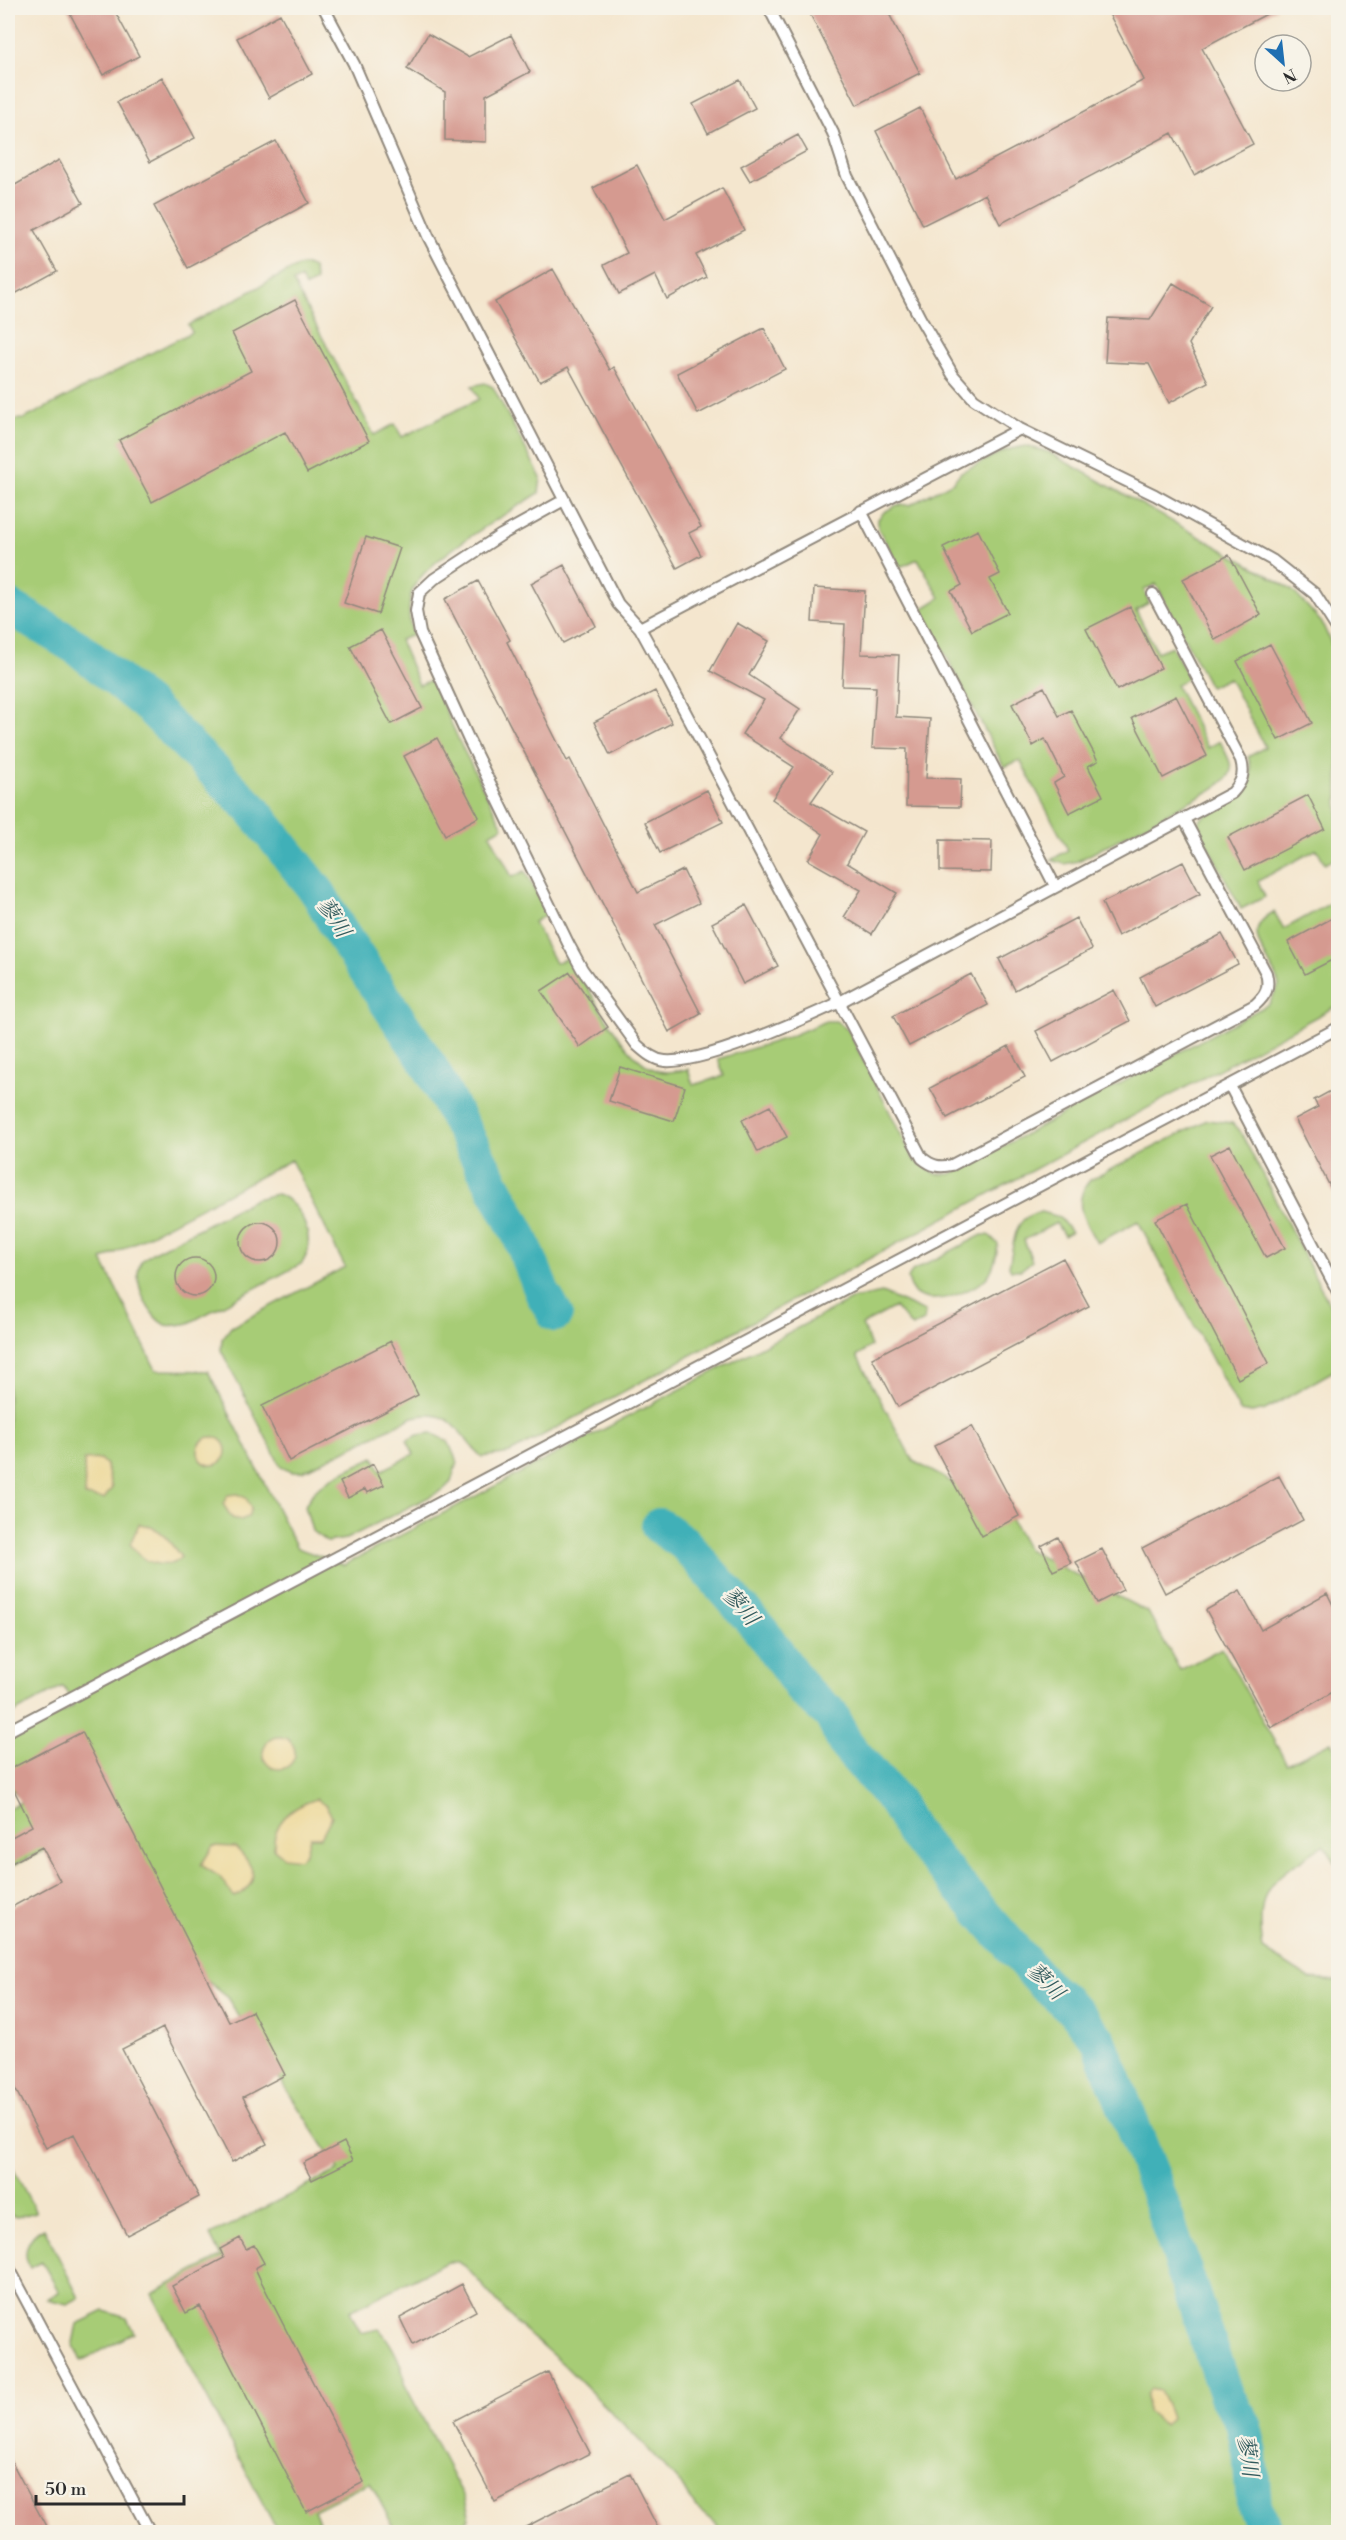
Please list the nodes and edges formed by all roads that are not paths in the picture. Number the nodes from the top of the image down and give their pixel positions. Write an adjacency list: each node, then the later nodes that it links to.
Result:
1 (324, 8): 4 (lane)
2 (769, 8): 3 (lane)
3 (1020, 429): 5 (lane); 8 (lane)
4 (564, 500): 7 (lane); 11 (lane)
5 (861, 511): 7 (lane); 10 (lane)
6 (1154, 594): 9 (lane)
7 (640, 628): 11 (lane)
8 (1338, 630)
9 (1184, 819): 10 (lane); 11 (lane)
10 (1055, 886): 11 (lane)
11 (838, 1003)
12 (1338, 1028): 13 (lane)
13 (1230, 1086): 14 (lane); 15 (lane)
14 (1338, 1292)
15 (8, 1731)
16 (8, 2265): 17 (lane)
17 (150, 2532)

